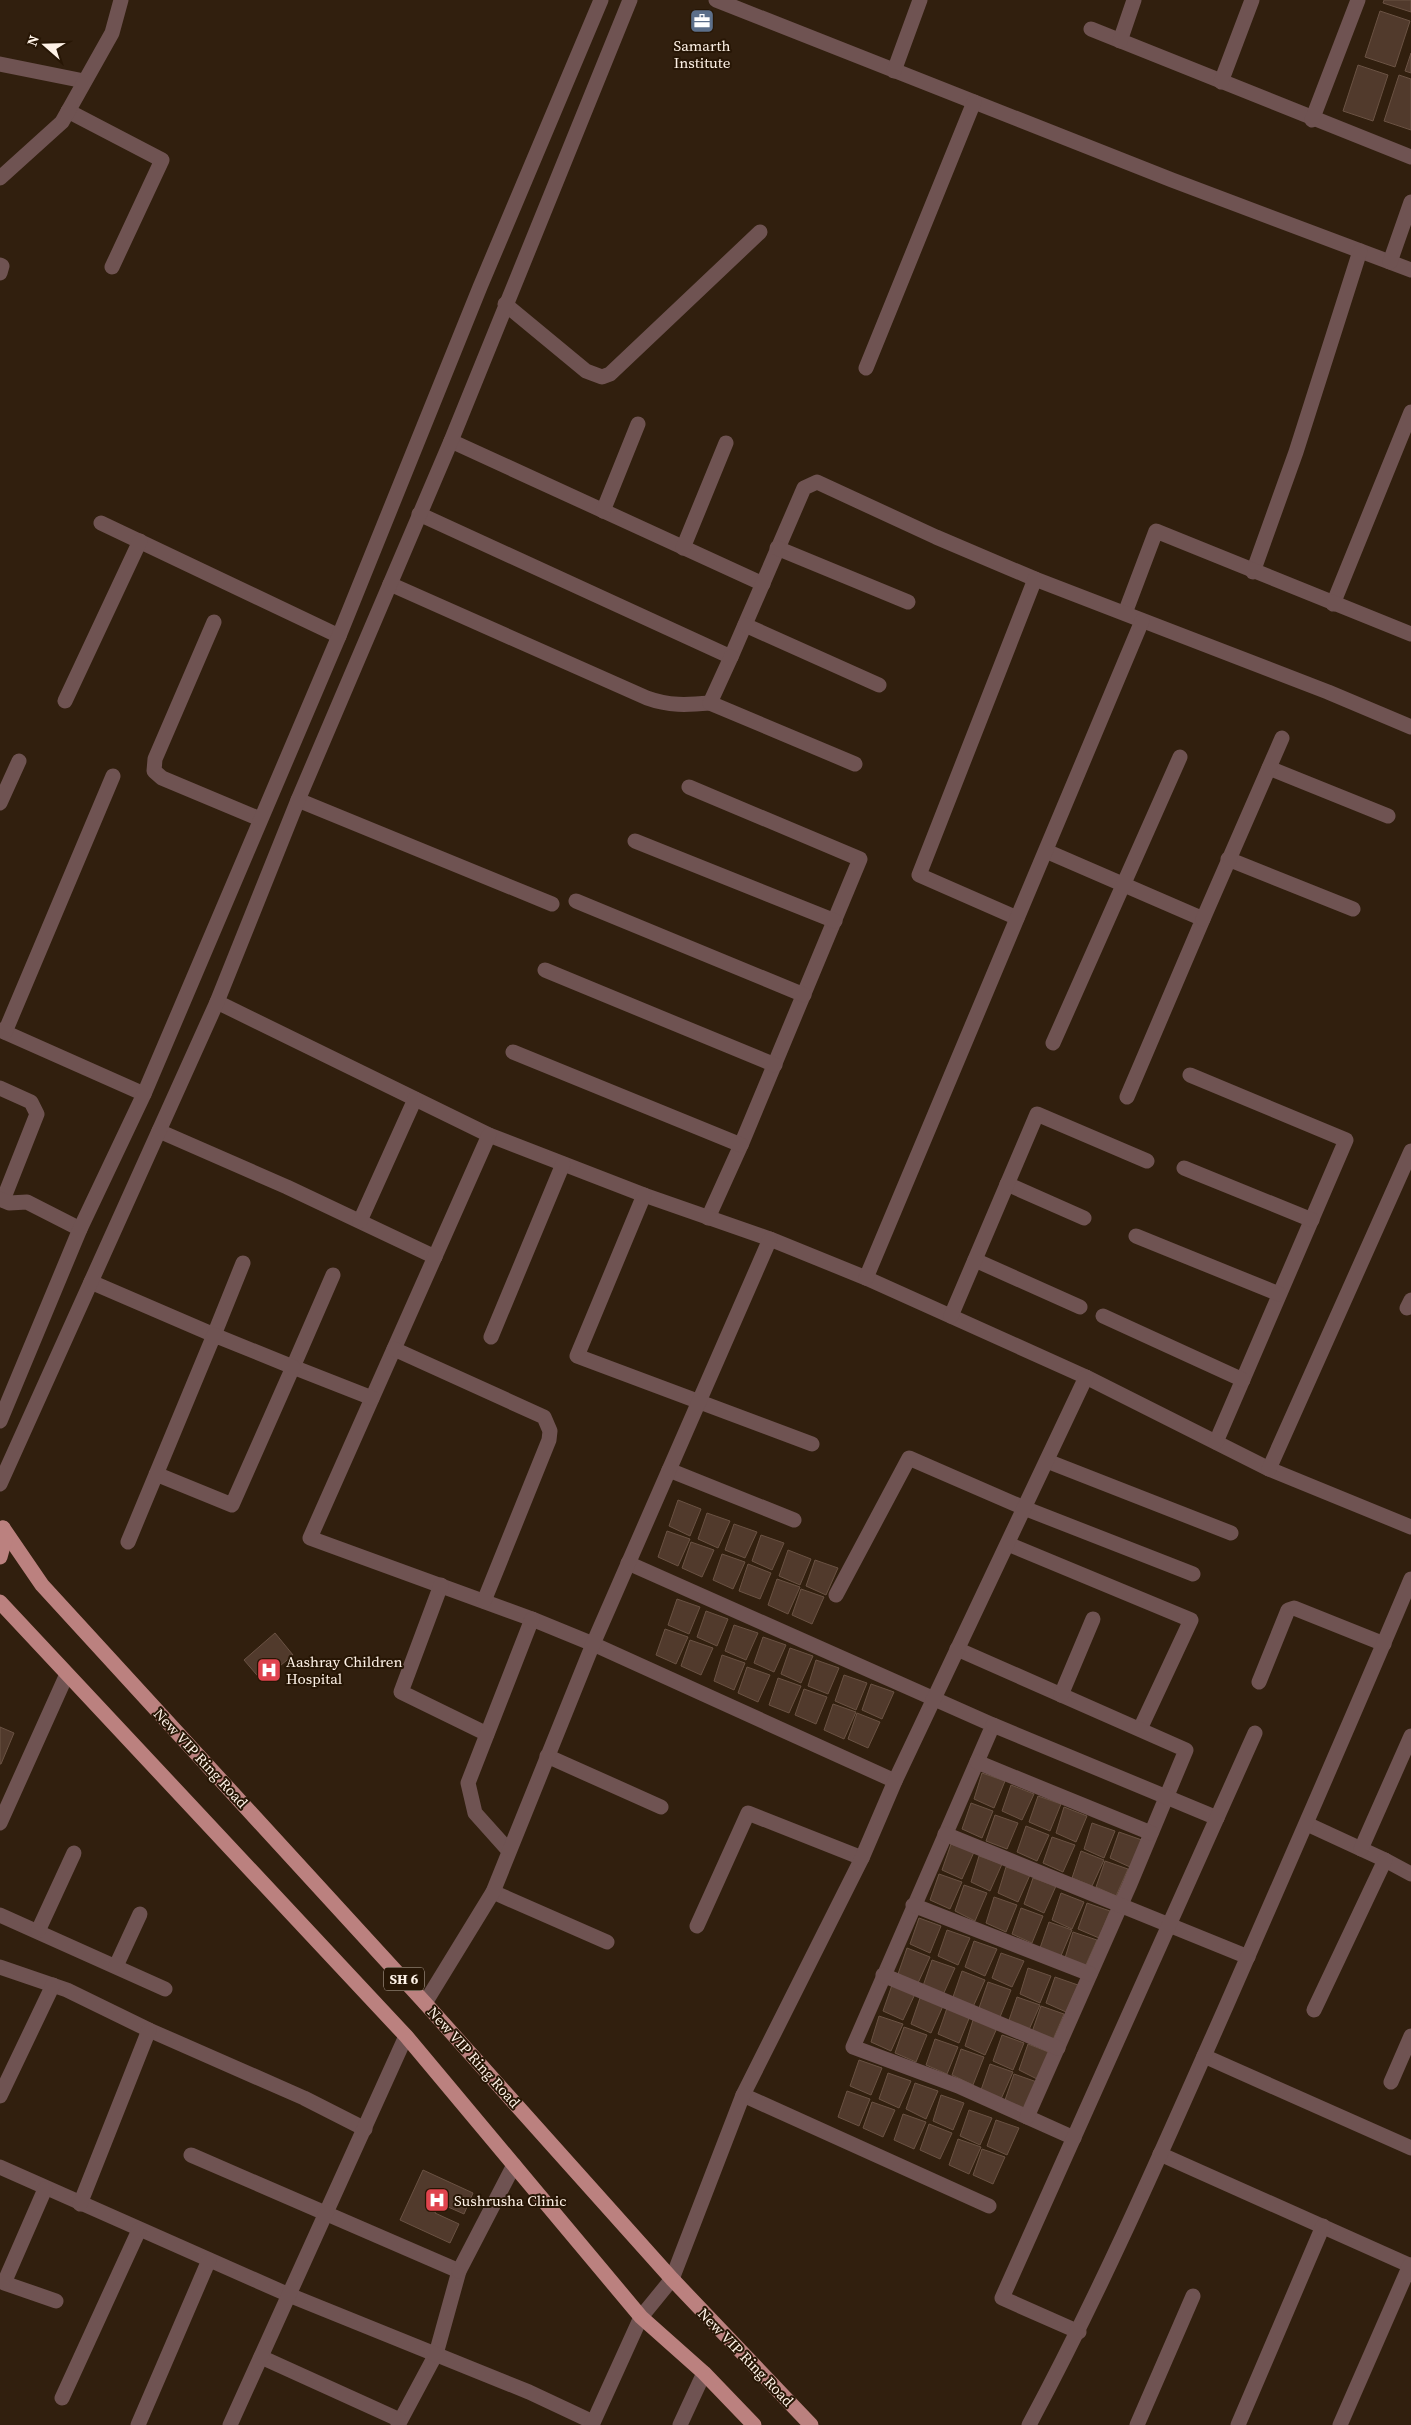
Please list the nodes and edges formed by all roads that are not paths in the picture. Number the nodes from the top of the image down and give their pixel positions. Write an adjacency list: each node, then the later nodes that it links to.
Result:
1 (122, 0): 13 (street)
2 (601, 0): 51 (street)
3 (630, 0): 28 (street)
4 (716, 0): 12 (street)
5 (920, 0): 12 (street)
6 (1134, 0): 10 (street)
7 (1252, 0): 14 (street)
8 (1358, 0): 17 (street)
9 (1091, 29): 10 (street)
10 (1120, 41): 14 (street)
11 (0, 64): 13 (street)
12 (894, 71): 15 (street)
13 (84, 81): 16 (street)
14 (1221, 82): 17 (street)
15 (974, 102): 22 (street); 29 (street)
16 (68, 111): 19 (street); 25 (street)
17 (1312, 120): 18 (street)
18 (1411, 157)
19 (0, 178)
20 (1411, 202): 23 (street)
21 (760, 232): 28 (street)
22 (1360, 251): 23 (street); 40 (street)
23 (1390, 262): 26 (street)
24 (0, 265): 27 (street)
25 (112, 267)
26 (1411, 270)
27 (0, 273)
28 (505, 304): 32 (street)
29 (866, 368)
30 (1411, 412): 45 (street)
31 (638, 424): 34 (street)
32 (451, 440): 34 (street); 35 (street)
33 (726, 443): 38 (street)
34 (603, 511): 38 (street)
35 (418, 514): 42 (street); 52 (street)
36 (101, 523): 37 (street)
37 (140, 541): 51 (street); 54 (street)
38 (682, 548): 43 (street)
39 (777, 548): 41 (street); 43 (street); 44 (street)
40 (1253, 572): 45 (street); 46 (street)
41 (1035, 579): 46 (street); 75 (street)
42 (390, 584): 55 (street); 64 (street)
43 (763, 584): 49 (street)
44 (908, 602)
45 (1333, 604): 50 (street)
46 (1125, 613): 47 (street)
47 (1142, 621): 56 (street); 69 (street)
48 (214, 622): 67 (street)
49 (745, 625): 52 (street); 53 (street)
50 (1411, 634)
51 (339, 636): 67 (street)
52 (731, 657): 55 (street)
53 (879, 685)
54 (65, 701)
55 (710, 702): 60 (street)
56 (1411, 727)
57 (1282, 738): 61 (street)
58 (1180, 757): 71 (street)
59 (19, 761): 65 (street)
60 (855, 764)
61 (1269, 768): 66 (street); 70 (street)
62 (113, 776): 81 (street)
63 (688, 787): 77 (street)
64 (298, 800): 73 (street); 80 (street)
65 (0, 803)
66 (1388, 816)
67 (260, 819): 87 (street)
68 (635, 841): 77 (street)
69 (1046, 851): 71 (street); 75 (street)
70 (1228, 859): 74 (street); 76 (street)
71 (1124, 884): 76 (street); 82 (street)
72 (576, 901): 79 (street)
73 (552, 904)
74 (1352, 909)
75 (1017, 918): 111 (street)
76 (1203, 919): 88 (street)
77 (835, 921): 79 (street)
78 (545, 970): 84 (street)
79 (804, 995): 84 (street)
80 (217, 1002): 89 (street); 90 (street)
81 (2, 1031): 87 (street)
82 (1052, 1043)
83 (513, 1052): 92 (street)
84 (775, 1065): 92 (street)
85 (1190, 1076): 102 (street)
86 (0, 1088): 99 (street)
87 (144, 1094): 104 (street)
88 (1127, 1097)
89 (415, 1099): 91 (street); 103 (street)
90 (159, 1131): 103 (street); 112 (street)
91 (489, 1135): 95 (street); 107 (street)
92 (741, 1145): 100 (street)
93 (1411, 1151): 129 (street)
94 (1147, 1161): 97 (street)
95 (562, 1164): 98 (street); 118 (street)
96 (1184, 1168): 102 (street)
97 (1008, 1184): 101 (street); 108 (street)
98 (644, 1195): 100 (street); 124 (street)
99 (1, 1200): 104 (street)
100 (708, 1218): 106 (street)
101 (1084, 1218)
102 (1312, 1220): 113 (street)
103 (360, 1221): 107 (street)
104 (80, 1229): 125 (street)
105 (1136, 1236): 113 (street)
106 (770, 1239): 111 (street); 124 (street)
107 (435, 1257): 119 (street)
108 (975, 1260): 114 (street); 115 (street)
109 (243, 1263): 117 (street)
110 (333, 1275): 120 (street)
111 (866, 1278): 115 (street)
112 (91, 1282): 117 (street); 132 (street)
113 (1279, 1294): 122 (street)
114 (1080, 1307)
115 (951, 1316): 121 (street)
116 (1103, 1316): 122 (street)
117 (214, 1335): 120 (street); 131 (street)
118 (491, 1337)
119 (394, 1350): 123 (street); 146 (street)
120 (293, 1368): 123 (street); 131 (street)
121 (1086, 1377): 126 (street); 128 (street)
122 (1243, 1380): 126 (street)
123 (372, 1398): 144 (street)
124 (699, 1402): 127 (street); 130 (street)
125 (0, 1422)
126 (1216, 1442): 129 (street)
127 (812, 1444)
128 (1047, 1461): 133 (street); 137 (street)
129 (1269, 1468): 136 (street)
130 (669, 1470): 134 (street); 141 (street)
131 (156, 1474): 138 (street)
132 (0, 1484)
133 (1024, 1508): 139 (street); 142 (street); 145 (street)
134 (794, 1520)
135 (1, 1526): 140 (main road); 194 (main road, New VIP Ring Road / SH 6)
136 (1411, 1527)
137 (1231, 1533)
138 (128, 1542)
139 (1008, 1544): 152 (street); 158 (street)
140 (0, 1557)
141 (628, 1563): 150 (street); 156 (street)
142 (1193, 1574)
143 (1411, 1579): 151 (street)
144 (441, 1585): 146 (street); 160 (street)
145 (836, 1594)
146 (484, 1601): 148 (street)
147 (0, 1602): 153 (main road, SH 6)
148 (532, 1619): 150 (street); 160 (street)
149 (1094, 1619): 155 (street)
150 (593, 1644): 162 (street); 164 (street)
151 (1384, 1644): 154 (street); 169 (street)
152 (957, 1650): 155 (street); 156 (street)
153 (67, 1674): 168 (street); 197 (main road, SH 6)
154 (1260, 1682)
155 (1061, 1695): 158 (street)
156 (934, 1699): 157 (street); 164 (street)
157 (993, 1725): 163 (street); 165 (street)
158 (1140, 1730): 165 (street)
159 (1255, 1733): 167 (street)
160 (487, 1734): 173 (street)
161 (1411, 1736): 172 (street)
162 (547, 1756): 166 (street); 173 (street)
163 (977, 1762): 170 (street); 171 (street)
164 (895, 1781): 175 (street)
165 (1166, 1797): 167 (street); 170 (street)
166 (661, 1807)
167 (1217, 1818): 183 (street)
168 (0, 1823)
169 (1307, 1824): 172 (street); 187 (street)
170 (1151, 1833): 180 (street)
171 (945, 1834): 179 (street); 180 (street)
172 (1361, 1849): 176 (street)
173 (509, 1851): 178 (street)
174 (74, 1853): 185 (street)
175 (862, 1858): 184 (street); 202 (street)
176 (1385, 1860): 177 (street); 195 (street)
177 (1411, 1874)
178 (493, 1892): 186 (street); 194 (street)
179 (913, 1905): 190 (street); 191 (street)
180 (1121, 1905): 183 (street); 190 (street)
181 (140, 1914): 188 (street)
182 (0, 1915): 185 (street)
183 (1169, 1925): 187 (street); 206 (street)
184 (697, 1926)
185 (38, 1931): 188 (street)
186 (607, 1942)
187 (1248, 1957): 200 (street)
188 (116, 1966): 193 (street)
189 (0, 1967): 192 (street)
190 (1090, 1974): 199 (street)
191 (883, 1975): 199 (street); 204 (street)
192 (54, 1985): 196 (street); 203 (street)
193 (165, 1990)
194 (425, 2003): 221 (main road, New VIP Ring Road / SH 6)
195 (1314, 2010)
196 (149, 2030): 205 (street); 213 (street)
197 (406, 2036): 205 (street); 210 (main road, SH 6)
198 (1411, 2036): 201 (street)
199 (1058, 2048): 204 (street)
200 (1204, 2056): 207 (street); 208 (street)
201 (1391, 2082)
202 (743, 2095): 214 (street); 221 (street)
203 (0, 2096)
204 (1027, 2117): 206 (street)
205 (365, 2129): 215 (street)
206 (1074, 2138): 226 (street)
207 (1411, 2148)
208 (1160, 2154): 216 (street); 226 (street)
209 (191, 2155): 215 (street)
210 (514, 2165): 220 (street); 225 (main road, SH 6)
211 (0, 2167): 212 (street)
212 (46, 2189): 213 (street); 224 (street)
213 (80, 2204): 217 (street)
214 (989, 2206)
215 (327, 2213): 220 (street); 222 (street)
216 (1323, 2226): 219 (street); 240 (street)
217 (139, 2230): 218 (street); 230 (street)
218 (209, 2260): 222 (street); 233 (street)
219 (1410, 2266): 241 (street)
220 (458, 2271): 227 (street)
221 (672, 2279): 225 (street); 237 (main road, New VIP Ring Road / SH 6)
222 (289, 2295): 227 (street); 228 (street)
223 (1193, 2296): 239 (street)
224 (56, 2301)
225 (640, 2317): 229 (main road, SH 6); 232 (street)
226 (1079, 2332): 238 (street)
227 (436, 2354): 231 (street); 232 (street)
228 (261, 2358): 231 (street); 234 (street)
229 (704, 2373): 235 (street); 236 (main road, SH 6)
230 (62, 2398)
231 (399, 2423)
232 (592, 2424)
233 (138, 2425)
234 (230, 2425)
235 (680, 2425)
236 (754, 2425)
237 (810, 2425)
238 (1029, 2425)
239 (1137, 2425)
240 (1238, 2425)
241 (1340, 2425)

